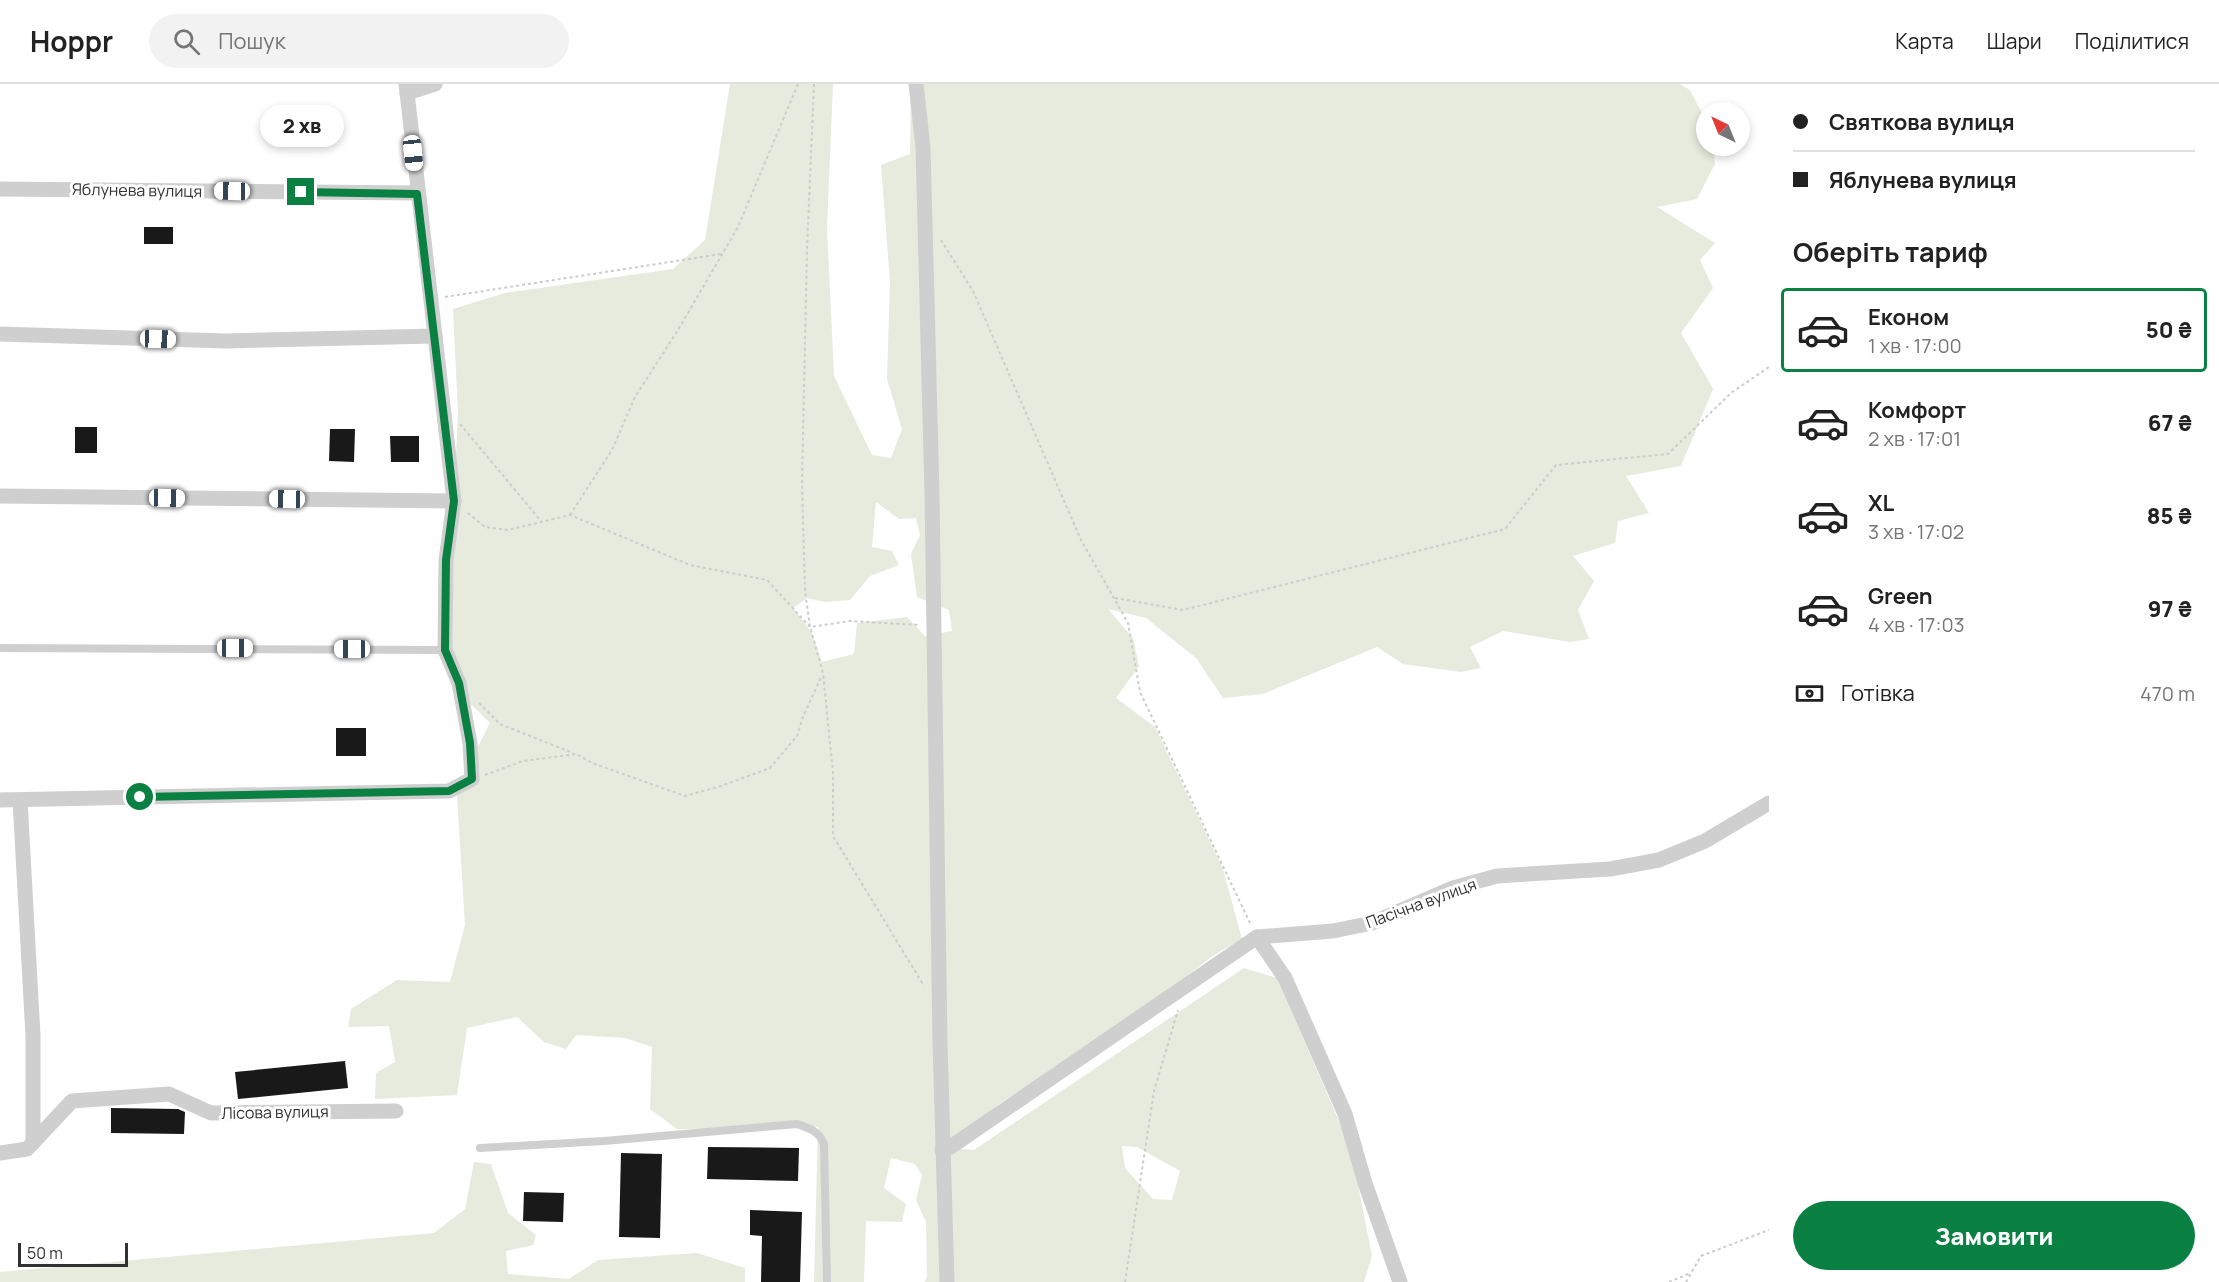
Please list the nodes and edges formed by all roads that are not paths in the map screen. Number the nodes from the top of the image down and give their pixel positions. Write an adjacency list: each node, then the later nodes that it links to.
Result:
1 (435, 84): 3 (street)
2 (916, 84): 19 (street)
3 (406, 89): 5 (street)
4 (0, 189): 5 (street, Яблунева вулиця)
5 (417, 194): 7 (street)
6 (0, 334): 7 (street)
7 (435, 336): 9 (street)
8 (0, 496): 9 (street)
9 (454, 501): 11 (street)
10 (0, 648): 11 (lane)
11 (445, 650): 13 (street)
12 (0, 800): 13 (street)
13 (20, 800): 17 (street)
14 (1769, 803): 15 (street, Пасічна вулиця)
15 (1257, 938): 19 (street, Пасічна вулиця); 23 (street)
16 (396, 1110): 17 (street, Лісова вулиця)
17 (33, 1143): 20 (street, Лісова вулиця)
18 (480, 1148): 21 (lane)
19 (942, 1150): 22 (street)
20 (0, 1153)
21 (827, 1282)
22 (947, 1282)
23 (1400, 1282)

